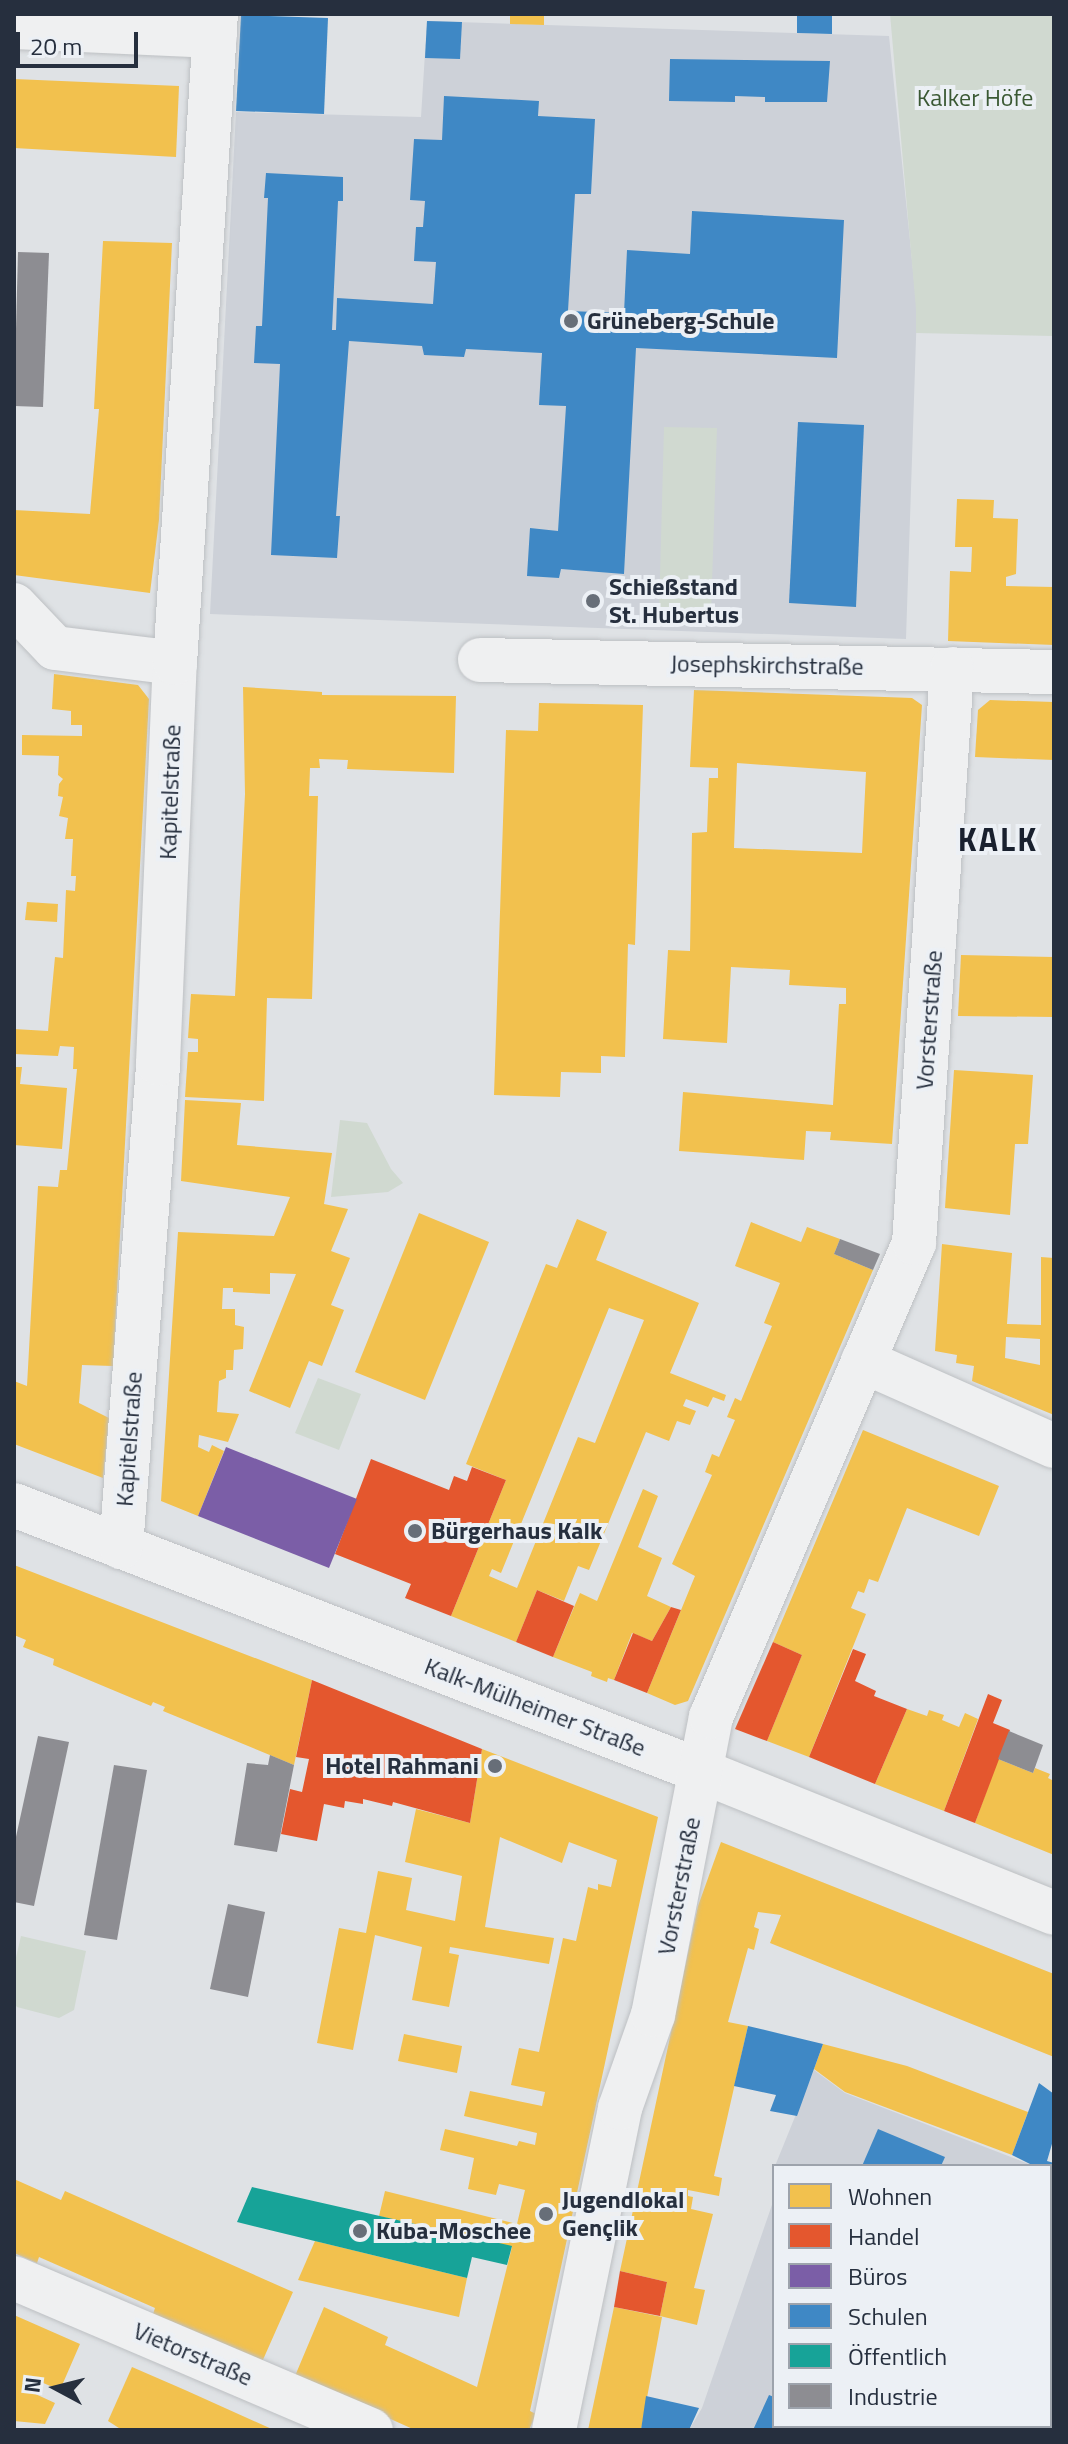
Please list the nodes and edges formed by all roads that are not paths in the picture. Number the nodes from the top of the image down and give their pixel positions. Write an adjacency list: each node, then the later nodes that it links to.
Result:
1 (216, 25): 2 (street); 5 (street, Kapitelstraße)
2 (14, 27)
3 (14, 605): 5 (street)
4 (480, 660): 6 (street, Josephskirchstraße)
5 (175, 663): 11 (street, Kapitelstraße)
6 (952, 669): 7 (street, Josephskirchstraße); 8 (street, Vorsterstraße)
7 (1054, 672)
8 (863, 1361): 9 (street); 12 (street, Vorsterstraße)
9 (1054, 1446)
10 (14, 1505): 11 (street, Kalk-Mülheimer Straße)
11 (121, 1547): 12 (street, Kalk-Mülheimer Straße)
12 (701, 1771): 13 (street, Kalk-Mülheimer Straße); 16 (street, Vorsterstraße)
13 (1054, 1913)
14 (14, 2278): 15 (street, Vietorstraße)
15 (371, 2430)
16 (554, 2430)

